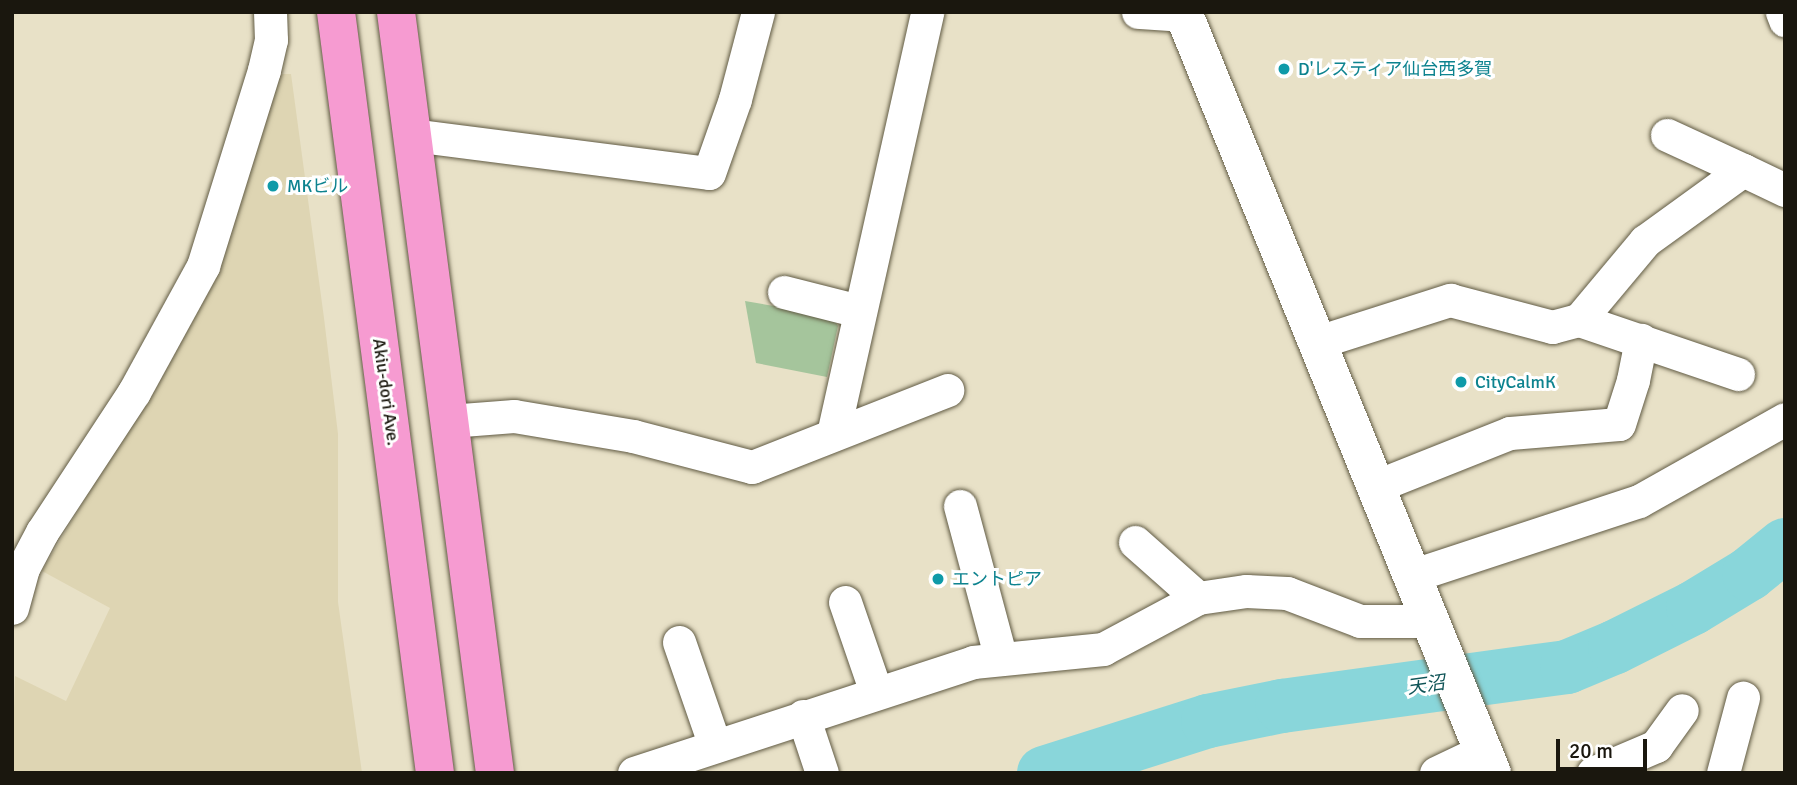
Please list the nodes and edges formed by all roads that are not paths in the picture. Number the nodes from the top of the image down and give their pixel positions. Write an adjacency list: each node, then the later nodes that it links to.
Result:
1 (270, 12): 30 (street)
2 (336, 12): 40 (highway, Akiu-dori Ave.)
3 (396, 12): 10 (highway)
4 (758, 12): 10 (street)
5 (927, 12): 15 (street)
6 (1138, 12): 8 (street)
7 (1782, 12): 9 (street)
8 (1183, 13): 18 (street)
9 (1785, 20)
10 (412, 135): 22 (highway)
11 (1667, 135): 12 (street)
12 (1743, 170): 13 (street); 16 (street)
13 (1785, 190)
14 (784, 292): 15 (street)
15 (859, 311): 23 (street)
16 (1579, 320): 17 (street); 18 (street)
17 (1641, 341): 19 (street); 24 (street)
18 (1318, 342): 24 (street)
19 (1738, 374)
20 (947, 390): 23 (street)
21 (1785, 419): 27 (street)
22 (449, 421): 23 (street); 41 (highway)
23 (833, 434)
24 (1374, 487): 27 (street)
25 (960, 506): 33 (street)
26 (1135, 542): 28 (street)
27 (1411, 576): 31 (street)
28 (1198, 598): 31 (street); 33 (street)
29 (845, 602): 34 (street)
30 (12, 608)
31 (1429, 621): 39 (street)
32 (679, 642): 38 (street)
33 (1001, 659): 34 (street)
34 (876, 692): 37 (street)
35 (1743, 698): 46 (street)
36 (1682, 710): 45 (street)
37 (803, 716): 38 (street); 43 (street)
38 (715, 746): 42 (street)
39 (1488, 761): 44 (street)
40 (435, 773)
41 (495, 773)
42 (634, 773)
43 (822, 773)
44 (1436, 773)
45 (1593, 773)
46 (1723, 773)

